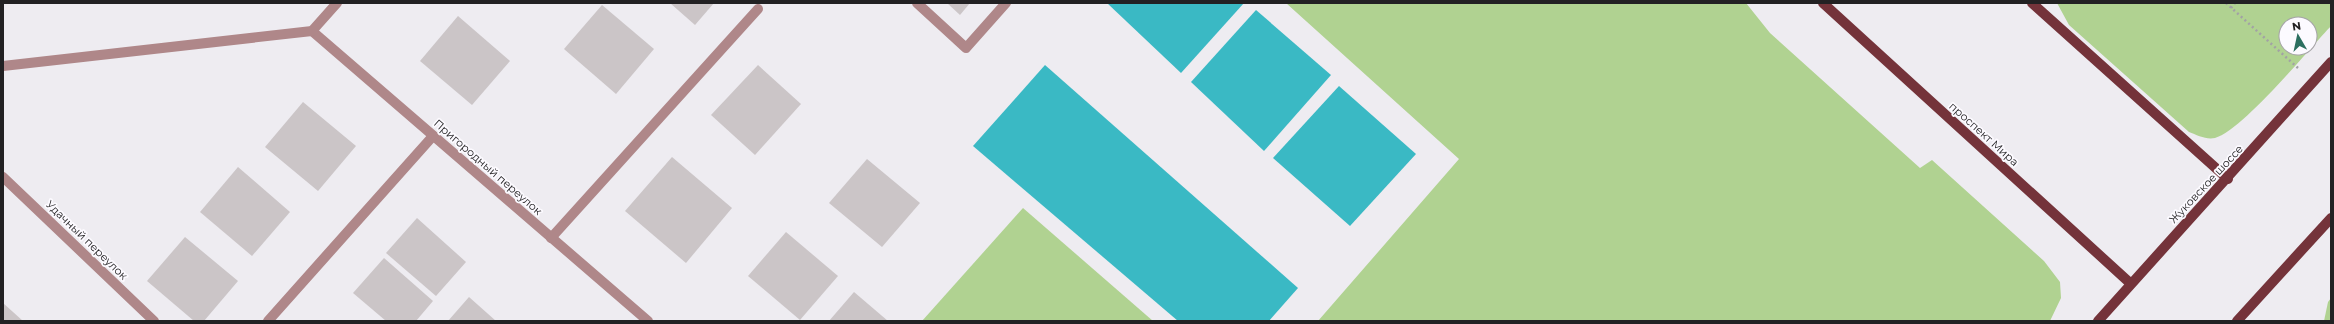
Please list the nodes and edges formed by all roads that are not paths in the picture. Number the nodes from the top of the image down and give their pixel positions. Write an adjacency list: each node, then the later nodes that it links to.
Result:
1 (337, 3): 7 (street)
2 (917, 3): 3 (street)
3 (1006, 3)
4 (1823, 3): 15 (main road, проспект Мира)
5 (2032, 3): 12 (main road)
6 (758, 9): 14 (street)
7 (312, 31): 9 (street); 10 (street, Пригородный переулок)
8 (2331, 62): 12 (main road, Жуковское шоссе)
9 (3, 66)
10 (433, 136): 14 (street, Пригородный переулок); 17 (street)
11 (3, 177): 16 (street, Удачный переулок)
12 (2228, 179): 15 (main road, Жуковское шоссе)
13 (2331, 218): 20 (main road)
14 (551, 238): 18 (street, Пригородный переулок)
15 (2130, 283): 19 (main road, Жуковское шоссе)
16 (154, 321)
17 (268, 321)
18 (648, 321)
19 (2098, 321)
20 (2237, 321)

